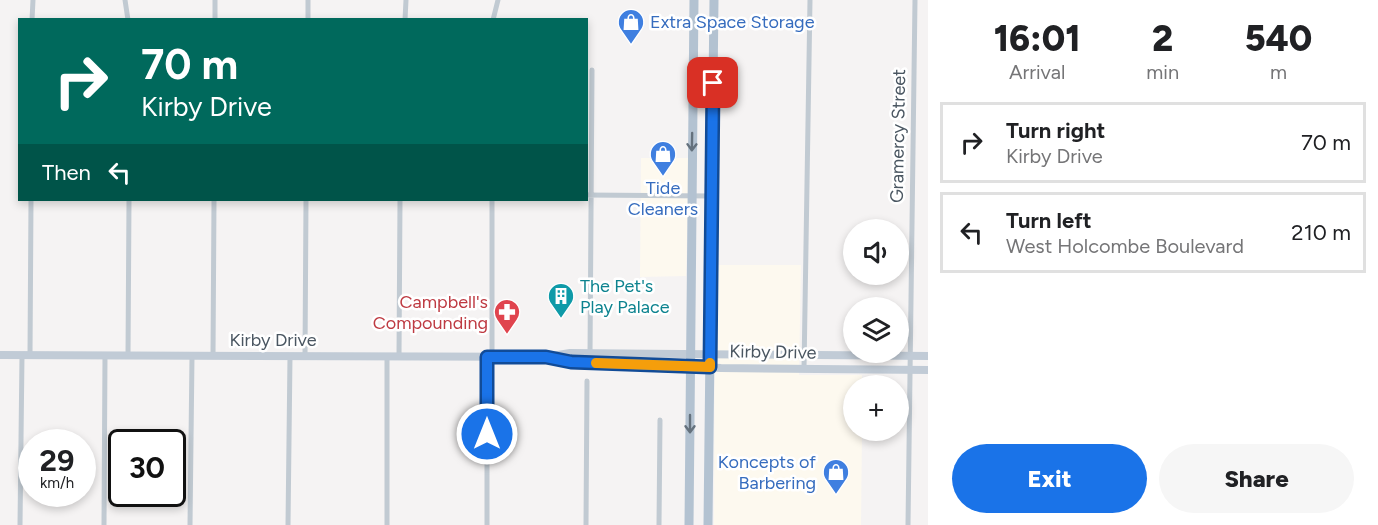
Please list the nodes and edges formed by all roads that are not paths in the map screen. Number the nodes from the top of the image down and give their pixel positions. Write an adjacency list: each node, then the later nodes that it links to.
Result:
1 (33, 0): 11 (street)
2 (125, 0): 12 (street)
3 (215, 0): 13 (street)
4 (308, 0): 14 (street)
5 (406, 0): 15 (street)
6 (498, 0): 16 (street)
7 (694, 0): 19 (main road, one-way to 19)
8 (714, 0): 20 (main road)
9 (810, 0): 37 (street)
10 (915, 0): 38 (street, Gramercy Street)
11 (32, 18)
12 (128, 18)
13 (215, 18)
14 (308, 18)
15 (405, 18)
16 (494, 18)
17 (592, 70): 18 (street)
18 (589, 195): 19 (street); 43 (street)
19 (692, 196): 20 (street); 29 (main road)
20 (712, 196): 30 (main road)
21 (31, 201): 28 (street)
22 (129, 201): 32 (street)
23 (214, 201): 34 (street)
24 (306, 201): 36 (street)
25 (400, 201): 41 (street)
26 (492, 201): 42 (street)
27 (0, 355): 28 (main road, Kirby Drive)
28 (26, 355): 31 (main road, Kirby Drive); 51 (street)
29 (690, 355): 30 (main road, Kirby Drive); 43 (main road, Kirby Drive); 44 (main road)
30 (710, 355): 37 (main road, Kirby Drive); 45 (main road)
31 (105, 356): 32 (main road, Kirby Drive); 52 (street)
32 (128, 356): 33 (main road, Kirby Drive)
33 (192, 356): 34 (main road, Kirby Drive); 53 (street)
34 (213, 356): 35 (main road, Kirby Drive)
35 (290, 356): 36 (main road, Kirby Drive); 54 (street)
36 (305, 356): 40 (main road, Kirby Drive)
37 (805, 356): 38 (main road, Kirby Drive); 46 (street)
38 (910, 356): 39 (main road, Kirby Drive); 47 (street, Gramercy Street)
39 (928, 356)
40 (387, 357): 41 (main road, Kirby Drive); 55 (street)
41 (399, 357): 42 (main road, Kirby Drive)
42 (489, 357): 43 (main road, Kirby Drive); 56 (street)
43 (590, 358): 44 (main road, Kirby Drive)
44 (690, 366): 45 (main road, Kirby Drive); 59 (main road, one-way to 59)
45 (710, 367): 46 (main road, Kirby Drive); 60 (main road)
46 (804, 369): 47 (main road, Kirby Drive)
47 (910, 369): 48 (main road, Kirby Drive); 61 (street, Gramercy Street)
48 (928, 370)
49 (587, 381): 57 (street)
50 (660, 420): 58 (street)
51 (20, 525)
52 (104, 525)
53 (190, 525)
54 (288, 525)
55 (387, 525)
56 (487, 525)
57 (586, 525)
58 (659, 525)
59 (689, 525)
60 (708, 525)
61 (909, 525)

